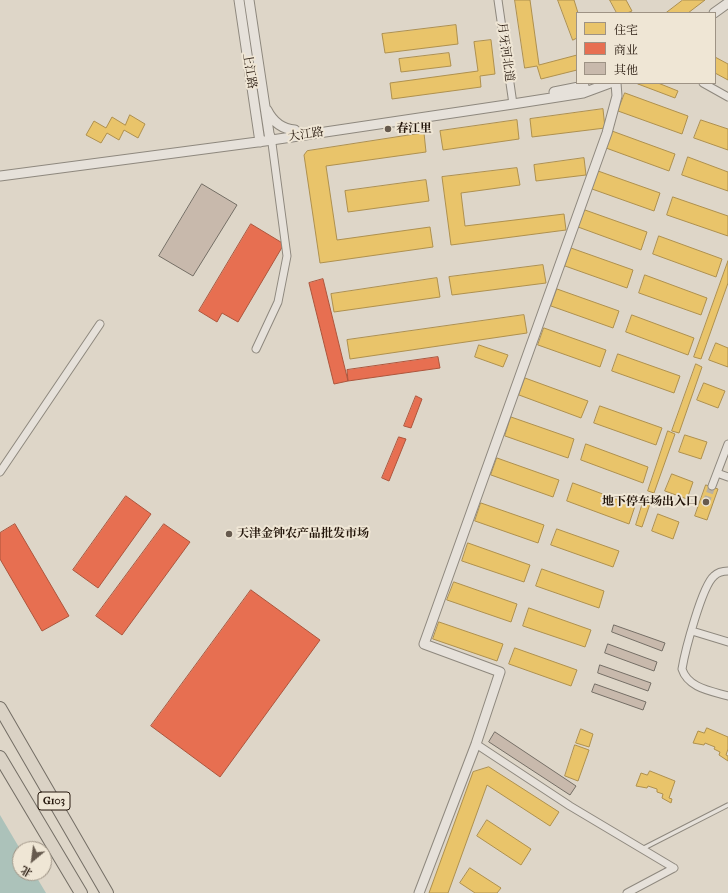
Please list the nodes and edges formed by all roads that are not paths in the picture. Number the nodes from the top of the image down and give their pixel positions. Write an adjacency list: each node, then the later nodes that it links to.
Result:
1 (239, 0): 17 (street, 上江路)
2 (249, 0): 16 (street, 上江路)
3 (498, 0): 15 (street, 月牙河北道)
4 (728, 2): 6 (street)
5 (728, 8): 7 (street)
6 (715, 12)
7 (716, 17)
8 (591, 84): 15 (street, 大江路)
9 (607, 84): 15 (street, 大江路)
10 (616, 84): 35 (street)
11 (705, 84): 14 (street)
12 (712, 84): 13 (street)
13 (728, 93)
14 (728, 97)
15 (513, 102): 18 (street, 大江路)
16 (265, 106): 18 (street); 19 (street, 上江路)
17 (255, 109): 19 (street); 20 (street, 上江路)
18 (294, 134): 19 (street)
19 (271, 135): 20 (street); 24 (street)
20 (260, 139): 21 (street); 22 (street)
21 (0, 172)
22 (0, 176)
23 (100, 324): 26 (street)
24 (256, 350)
25 (728, 444): 27 (street)
26 (0, 472)
27 (717, 473): 28 (street); 29 (street)
28 (728, 477)
29 (712, 486)
30 (728, 571): 31 (street)
31 (692, 631): 32 (street); 33 (street)
32 (728, 642)
33 (728, 696)
34 (0, 708): 40 (highway, G103)
35 (476, 744): 38 (street); 41 (street)
36 (0, 757): 39 (highway, G103)
37 (728, 805): 38 (lane)
38 (641, 849): 42 (street)
39 (81, 893)
40 (107, 893)
41 (419, 893)
42 (627, 893)

